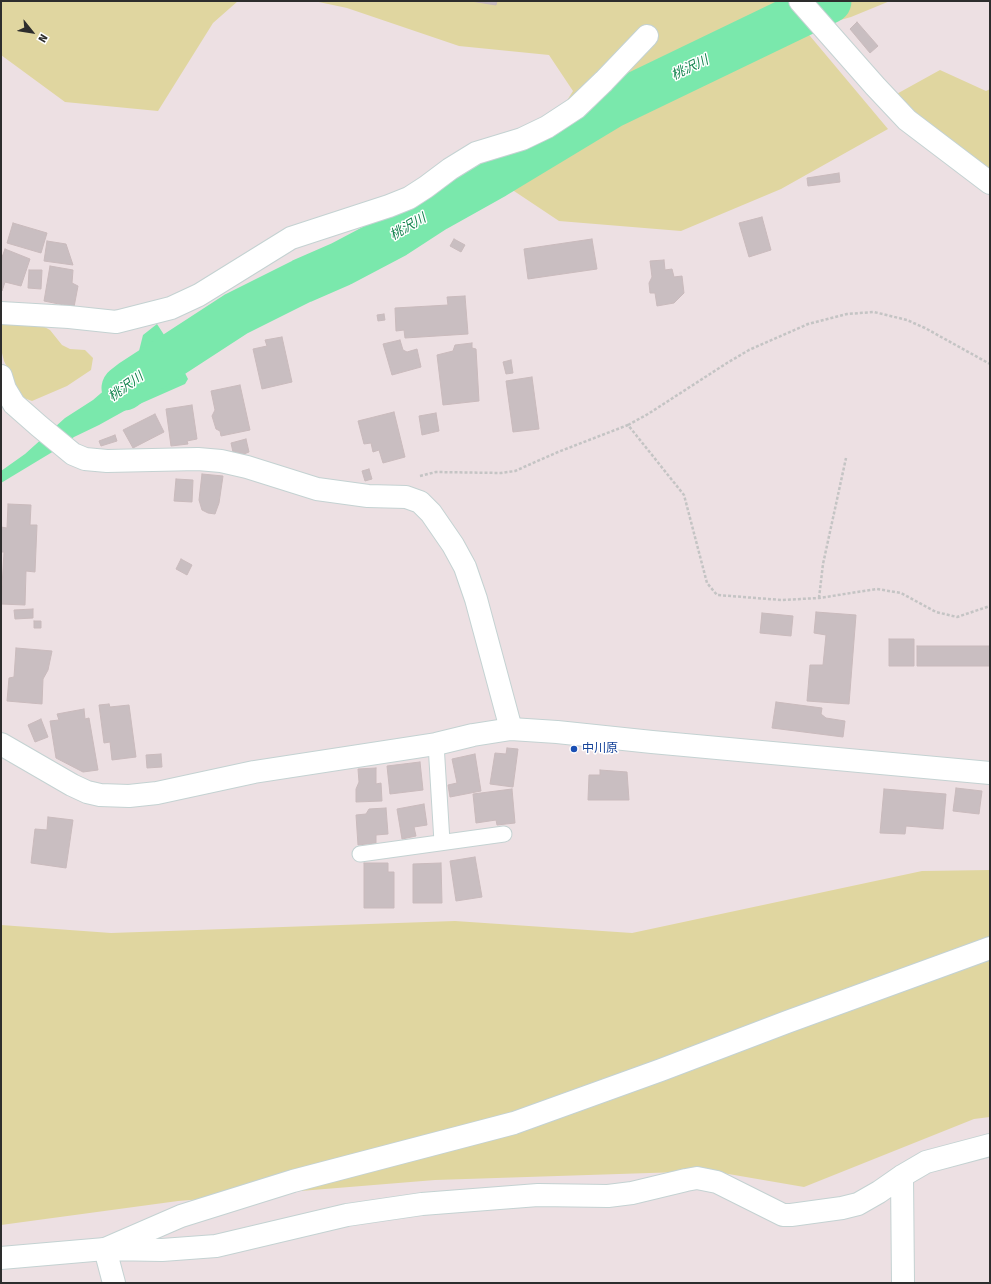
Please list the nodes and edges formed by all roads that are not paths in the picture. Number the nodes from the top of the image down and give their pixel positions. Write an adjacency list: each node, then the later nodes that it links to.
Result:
1 (800, 1): 3 (street)
2 (648, 36): 4 (street)
3 (990, 183)
4 (1, 313)
5 (1, 376): 6 (street)
6 (512, 729): 8 (street); 9 (street)
7 (1, 744): 8 (street)
8 (436, 744): 11 (lane)
9 (990, 773)
10 (504, 834): 11 (lane)
11 (442, 842): 12 (lane)
12 (360, 854)
13 (990, 948): 16 (street)
14 (990, 1145): 15 (street)
15 (902, 1176): 16 (street); 19 (street)
16 (105, 1249): 17 (street); 18 (street)
17 (1, 1258)
18 (114, 1283)
19 (903, 1283)

